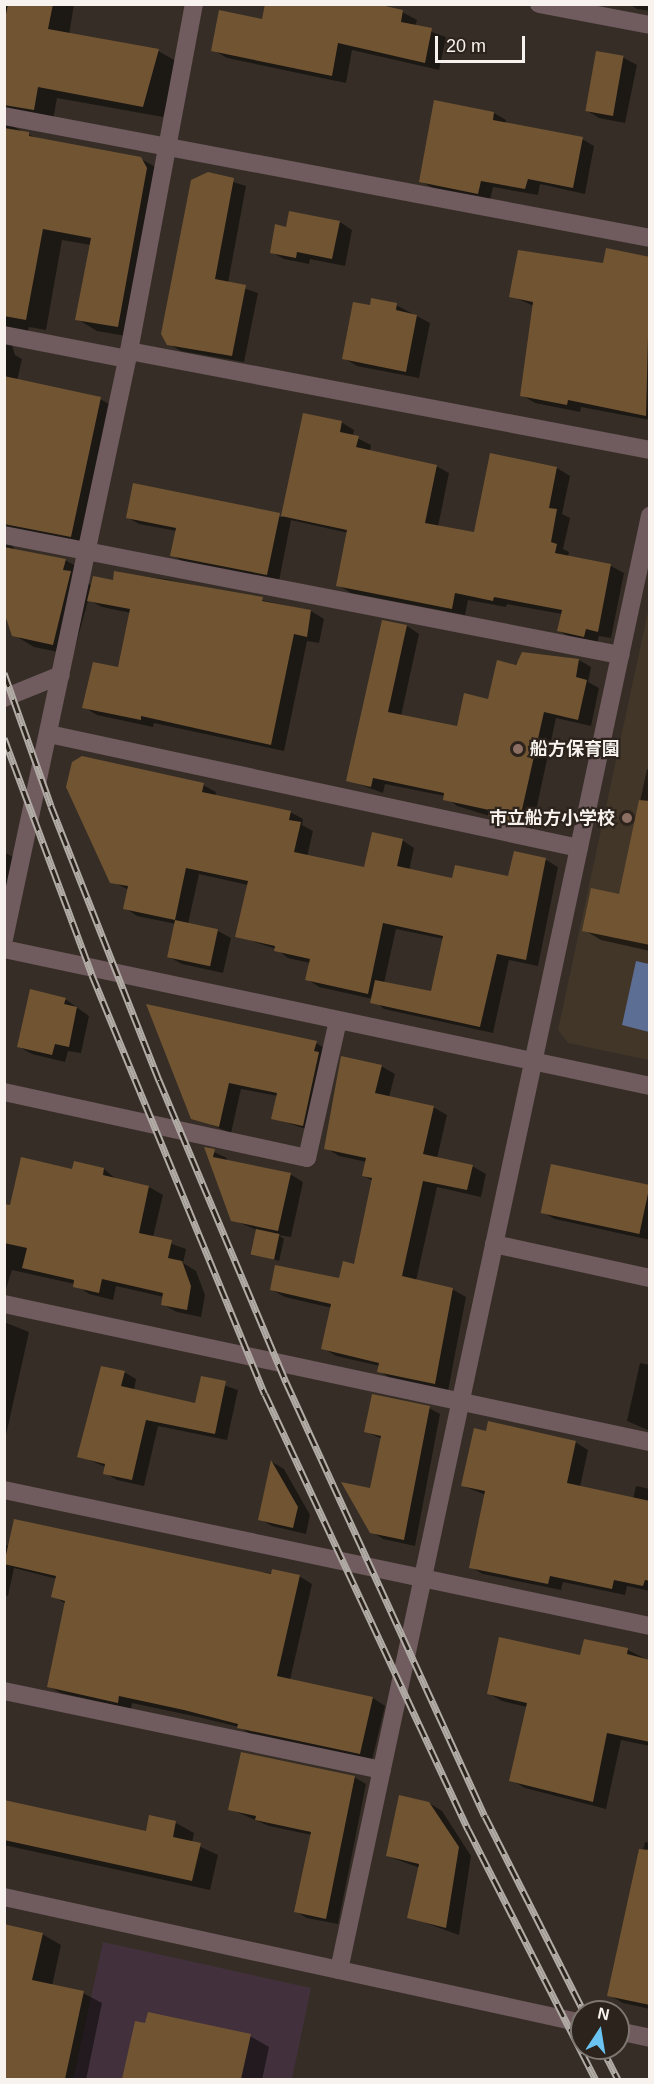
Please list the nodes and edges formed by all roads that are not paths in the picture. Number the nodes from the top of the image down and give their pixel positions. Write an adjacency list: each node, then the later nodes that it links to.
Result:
1 (194, 4): 5 (street)
2 (539, 4): 3 (street)
3 (650, 25)
4 (4, 116): 5 (street)
5 (168, 146): 6 (street); 8 (street)
6 (650, 238)
7 (4, 335): 8 (street)
8 (128, 355): 9 (street); 12 (street)
9 (650, 450)
10 (650, 516): 13 (street)
11 (4, 535): 12 (street)
12 (87, 551): 13 (street); 14 (street)
13 (620, 655): 17 (street)
14 (61, 675): 15 (street); 16 (street)
15 (4, 698)
16 (49, 734): 17 (street); 18 (street)
17 (579, 848): 21 (street)
18 (4, 939)
19 (4, 949): 20 (street)
20 (338, 1020): 21 (street); 23 (street)
21 (533, 1062): 22 (street); 24 (street)
22 (650, 1086)
23 (4, 1092)
24 (494, 1244): 25 (street); 27 (street)
25 (650, 1278)
26 (4, 1304): 27 (street)
27 (461, 1400): 28 (street); 30 (street)
28 (650, 1442)
29 (4, 1490): 30 (street)
30 (423, 1578): 31 (street); 33 (street)
31 (650, 1626)
32 (4, 1691): 33 (street)
33 (382, 1770): 35 (street)
34 (4, 1897): 35 (street)
35 (339, 1970): 36 (street)
36 (570, 2020)
37 (630, 2034): 38 (street)
38 (650, 2038)

